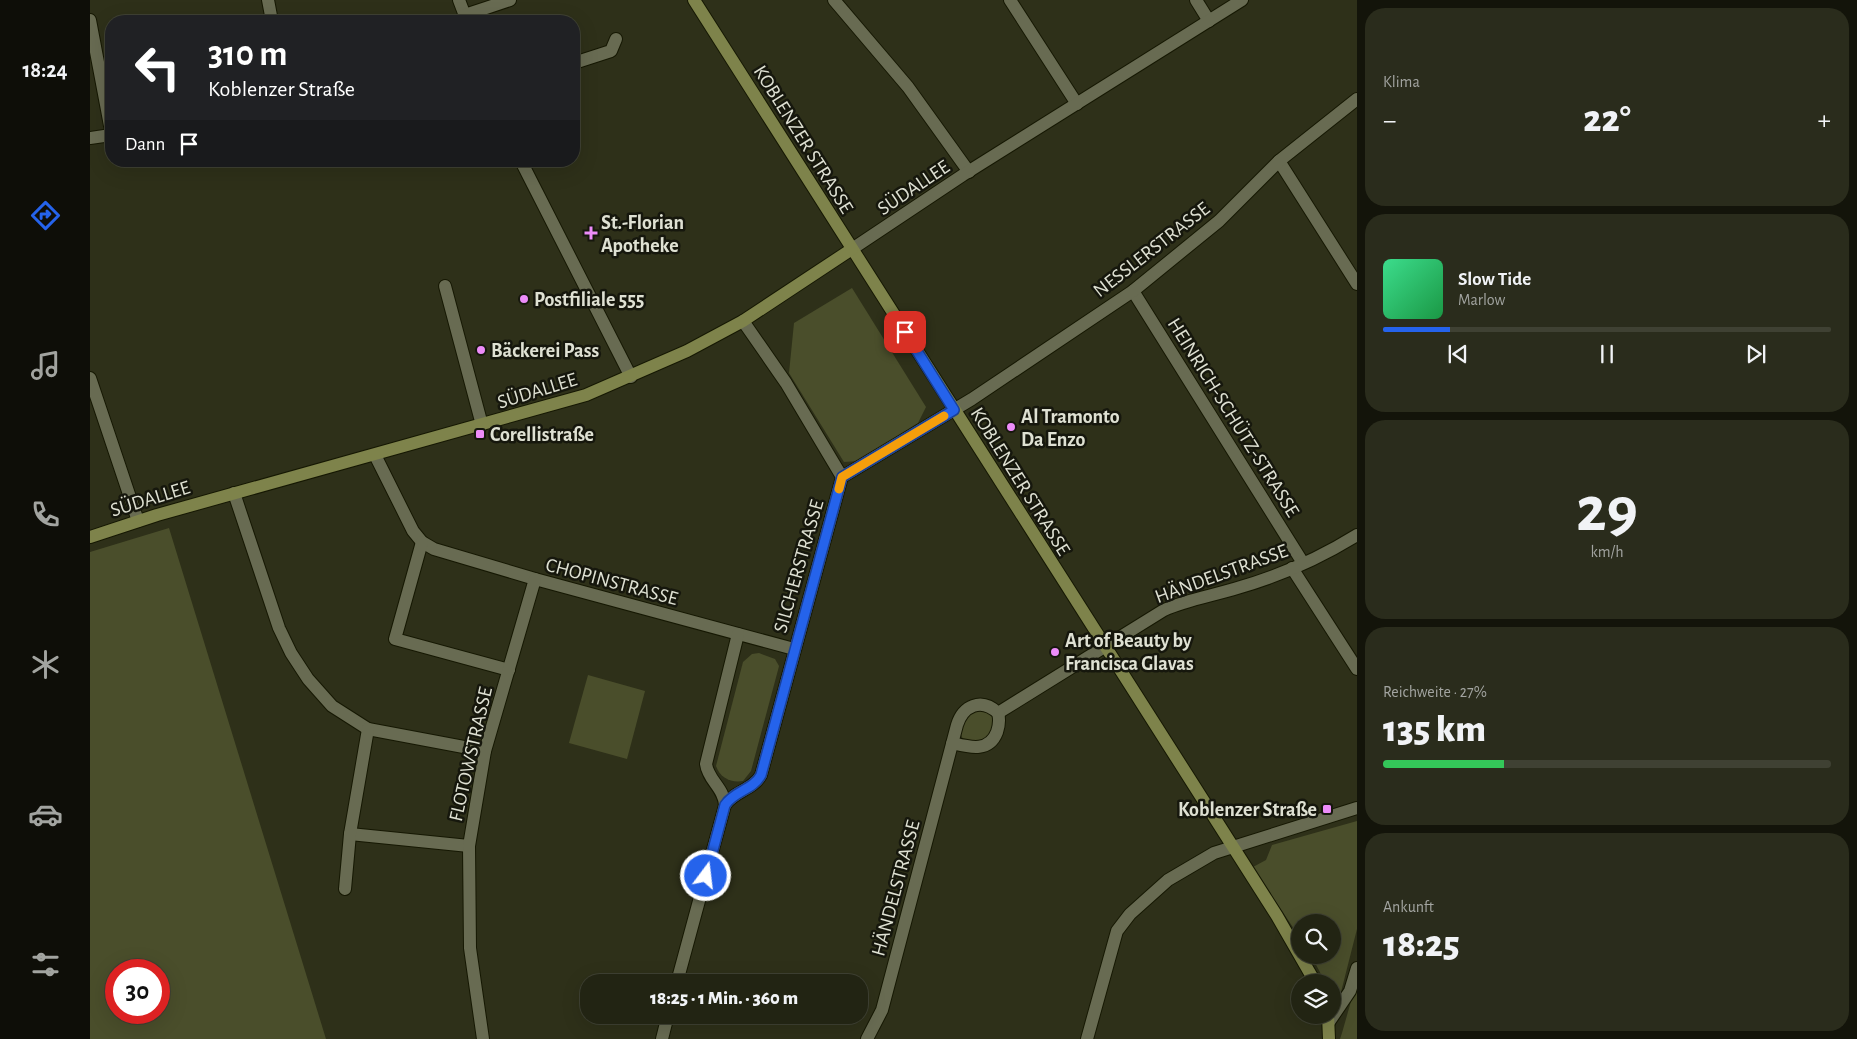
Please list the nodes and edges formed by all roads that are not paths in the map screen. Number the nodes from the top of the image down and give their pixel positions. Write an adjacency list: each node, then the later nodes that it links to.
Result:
1 (268, 0): 9 (street)
2 (459, 0): 10 (street)
3 (510, 0): 11 (street)
4 (694, 0): 24 (main road, KOBLENZER STRASSE)
5 (834, 0): 23 (street)
6 (1010, 0): 18 (street)
7 (1196, 0): 13 (street)
8 (1242, 0): 13 (street, SÜDALLEE)
9 (271, 15)
10 (465, 15)
11 (473, 15)
12 (90, 20): 17 (street)
13 (1209, 21): 18 (street, SÜDALLEE)
14 (616, 38): 15 (street)
15 (580, 61)
16 (1357, 98): 21 (street, NESSLERSTRASSE)
17 (105, 101)
18 (1077, 104): 23 (street, SÜDALLEE)
19 (105, 134): 20 (street)
20 (90, 138)
21 (1279, 161): 25 (street); 27 (street, NESSLERSTRASSE)
22 (524, 167): 29 (street)
23 (968, 172): 24 (street, SÜDALLEE)
24 (852, 249): 28 (main road, SÜDALLEE); 31 (main road, KOBLENZER STRASSE)
25 (1357, 284)
26 (445, 286): 32 (street, SÜDALLEE)
27 (1133, 291): 31 (street, NESSLERSTRASSE); 40 (street, HEINRICH-SCHÜTZ-STRASSE)
28 (743, 320): 29 (main road, SÜDALLEE); 34 (street)
29 (631, 377): 32 (main road, SÜDALLEE)
30 (90, 378): 36 (street)
31 (954, 410): 34 (street, SILCHERSTRASSE); 43 (main road, KOBLENZER STRASSE)
32 (482, 425): 33 (main road, SÜDALLEE)
33 (375, 455): 35 (main road, SÜDALLEE); 39 (street)
34 (842, 477): 44 (street, SILCHERSTRASSE)
35 (234, 493): 36 (main road, SÜDALLEE); 48 (street)
36 (138, 521): 38 (main road, SÜDALLEE)
37 (1357, 535): 40 (street, HÄNDELSTRASSE)
38 (90, 537)
39 (422, 542): 41 (street, CHOPINSTRASSE); 46 (street, FLOTOWSTRASSE)
40 (1298, 565): 43 (street, HÄNDELSTRASSE); 45 (street, HEINRICH-SCHÜTZ-STRASSE)
41 (535, 579): 42 (street, CHOPINSTRASSE); 46 (street, FLOTOWSTRASSE)
42 (738, 634): 44 (street, CHOPINSTRASSE); 51 (street, SILCHERSTRASSE)
43 (1104, 647): 47 (street, HÄNDELSTRASSE); 55 (main road, KOBLENZER STRASSE)
44 (794, 649): 51 (street, SILCHERSTRASSE)
45 (1357, 669)
46 (509, 670): 50 (street, FLOTOWSTRASSE)
47 (998, 713): 49 (street, HÄNDELSTRASSE); 49 (street)
48 (368, 729): 50 (street); 53 (street)
49 (952, 743): 65 (street, HÄNDELSTRASSE)
50 (486, 752): 54 (street, FLOTOWSTRASSE)
51 (725, 805): 58 (street)
52 (1357, 808): 55 (street)
53 (350, 834): 54 (street, FLOTOWSTRASSE); 56 (street)
54 (469, 846): 63 (street, FLOTOWSTRASSE)
55 (1232, 848): 59 (main road, KOBLENZER STRASSE); 66 (street)
56 (345, 889)
57 (1357, 968): 60 (street)
58 (679, 974)
59 (1310, 974)
60 (1341, 1003)
61 (666, 1024): 64 (street)
62 (1329, 1024): 67 (main road)
63 (483, 1039)
64 (662, 1039)
65 (867, 1039)
66 (1087, 1039)
67 (1329, 1039)

